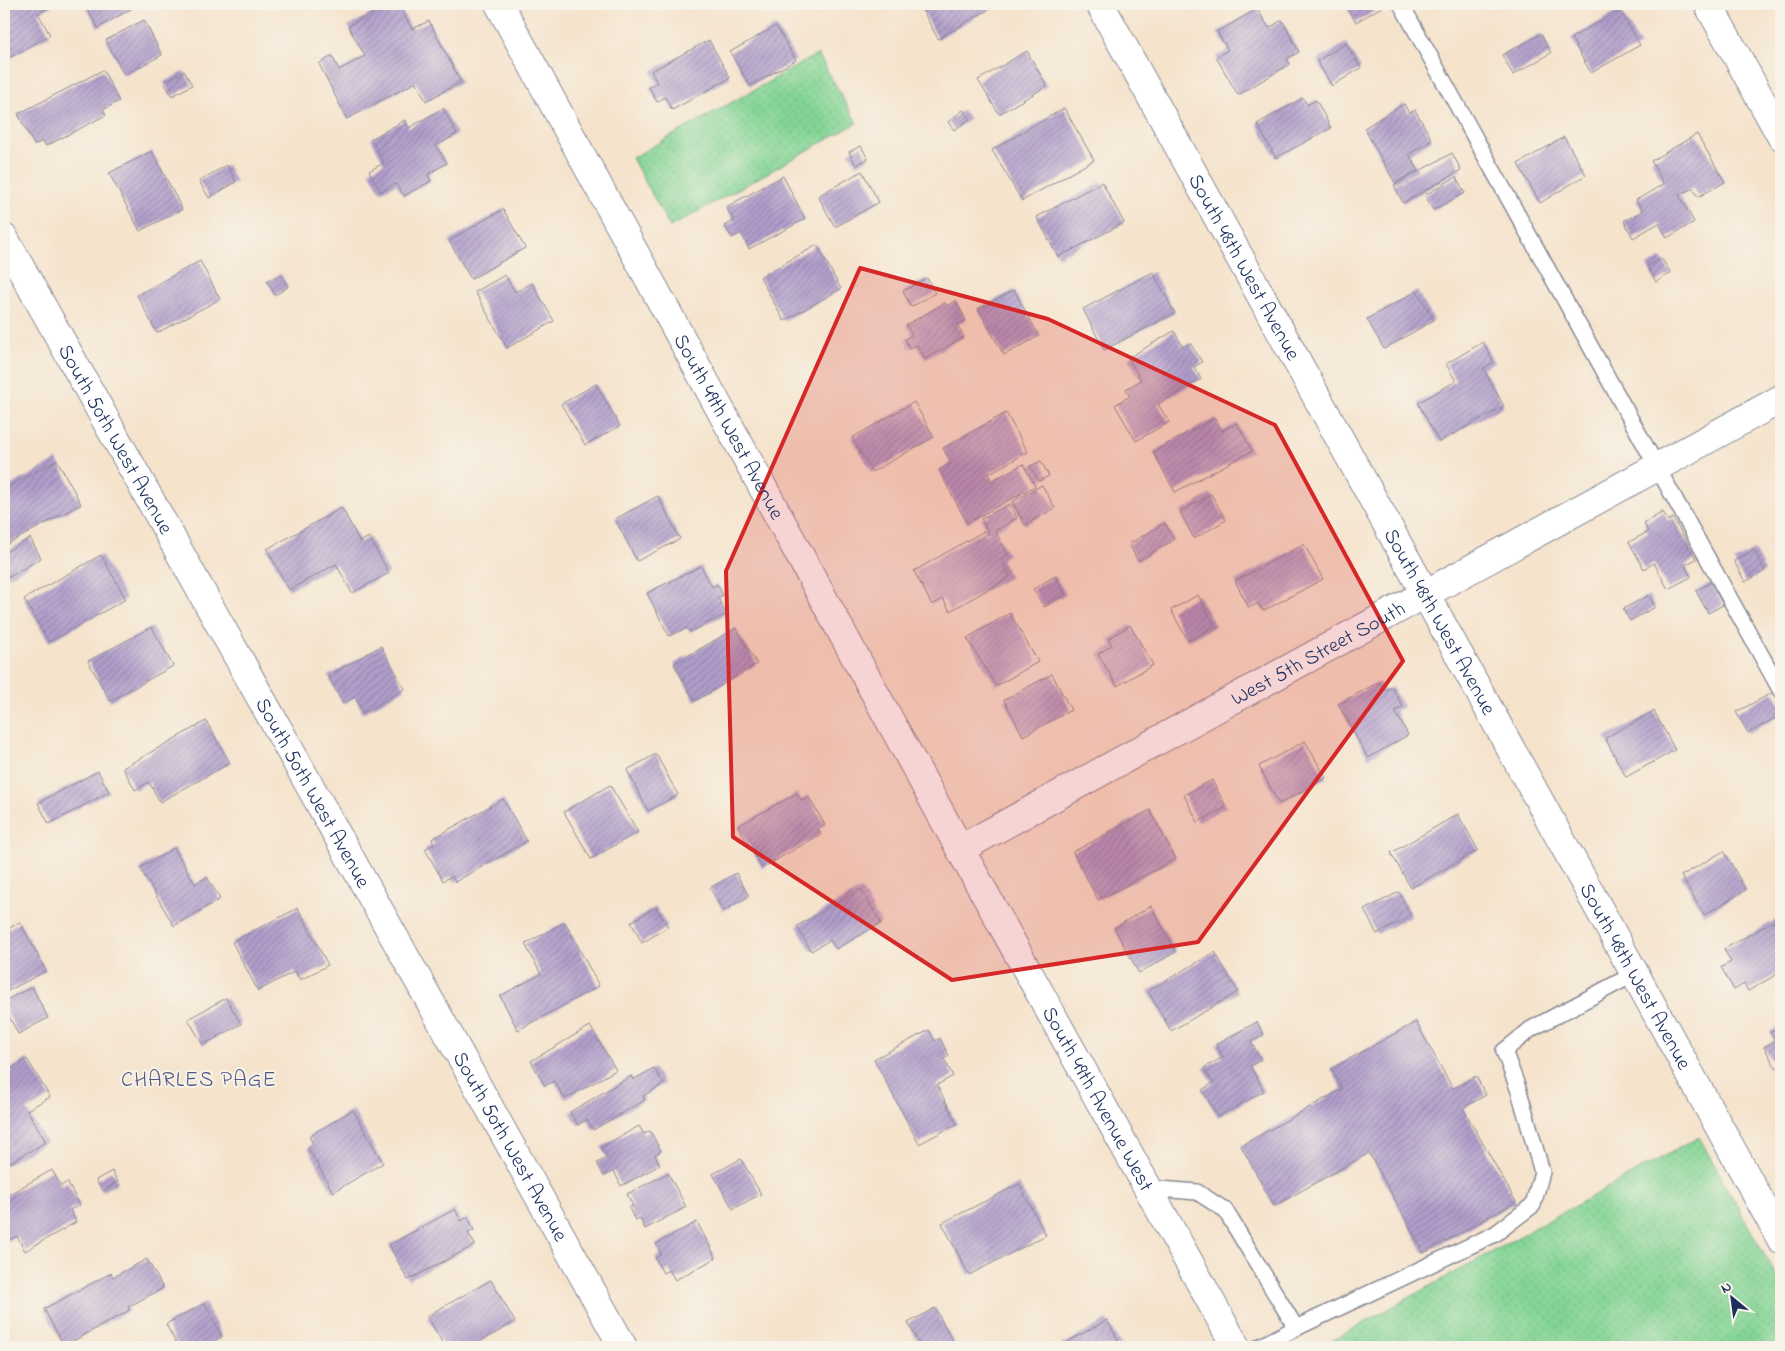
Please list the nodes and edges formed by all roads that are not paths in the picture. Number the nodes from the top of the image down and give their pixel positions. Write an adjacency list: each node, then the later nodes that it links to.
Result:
1 (499, 4): 11 (street, South 49th West Avenue)
2 (1100, 4): 9 (street, South 48th West Avenue)
3 (1401, 4): 8 (lane)
4 (1708, 4): 5 (street)
5 (1781, 136)
6 (4, 238): 16 (street, South 50th West Avenue)
7 (1781, 399): 8 (street, West 5th Street South)
8 (1657, 467): 9 (street, West 5th Street South); 10 (lane)
9 (1426, 594): 11 (street, West 5th Street South); 12 (street, South 48th West Avenue)
10 (1781, 691)
11 (960, 849): 13 (street, South 49th Avenue West)
12 (1634, 974): 14 (street, South 48th West Avenue); 15 (lane)
13 (1148, 1188): 15 (lane); 17 (street, South 49th Avenue West)
14 (1781, 1239)
15 (1296, 1328): 18 (lane)
16 (623, 1347)
17 (1236, 1347)
18 (1259, 1347)

